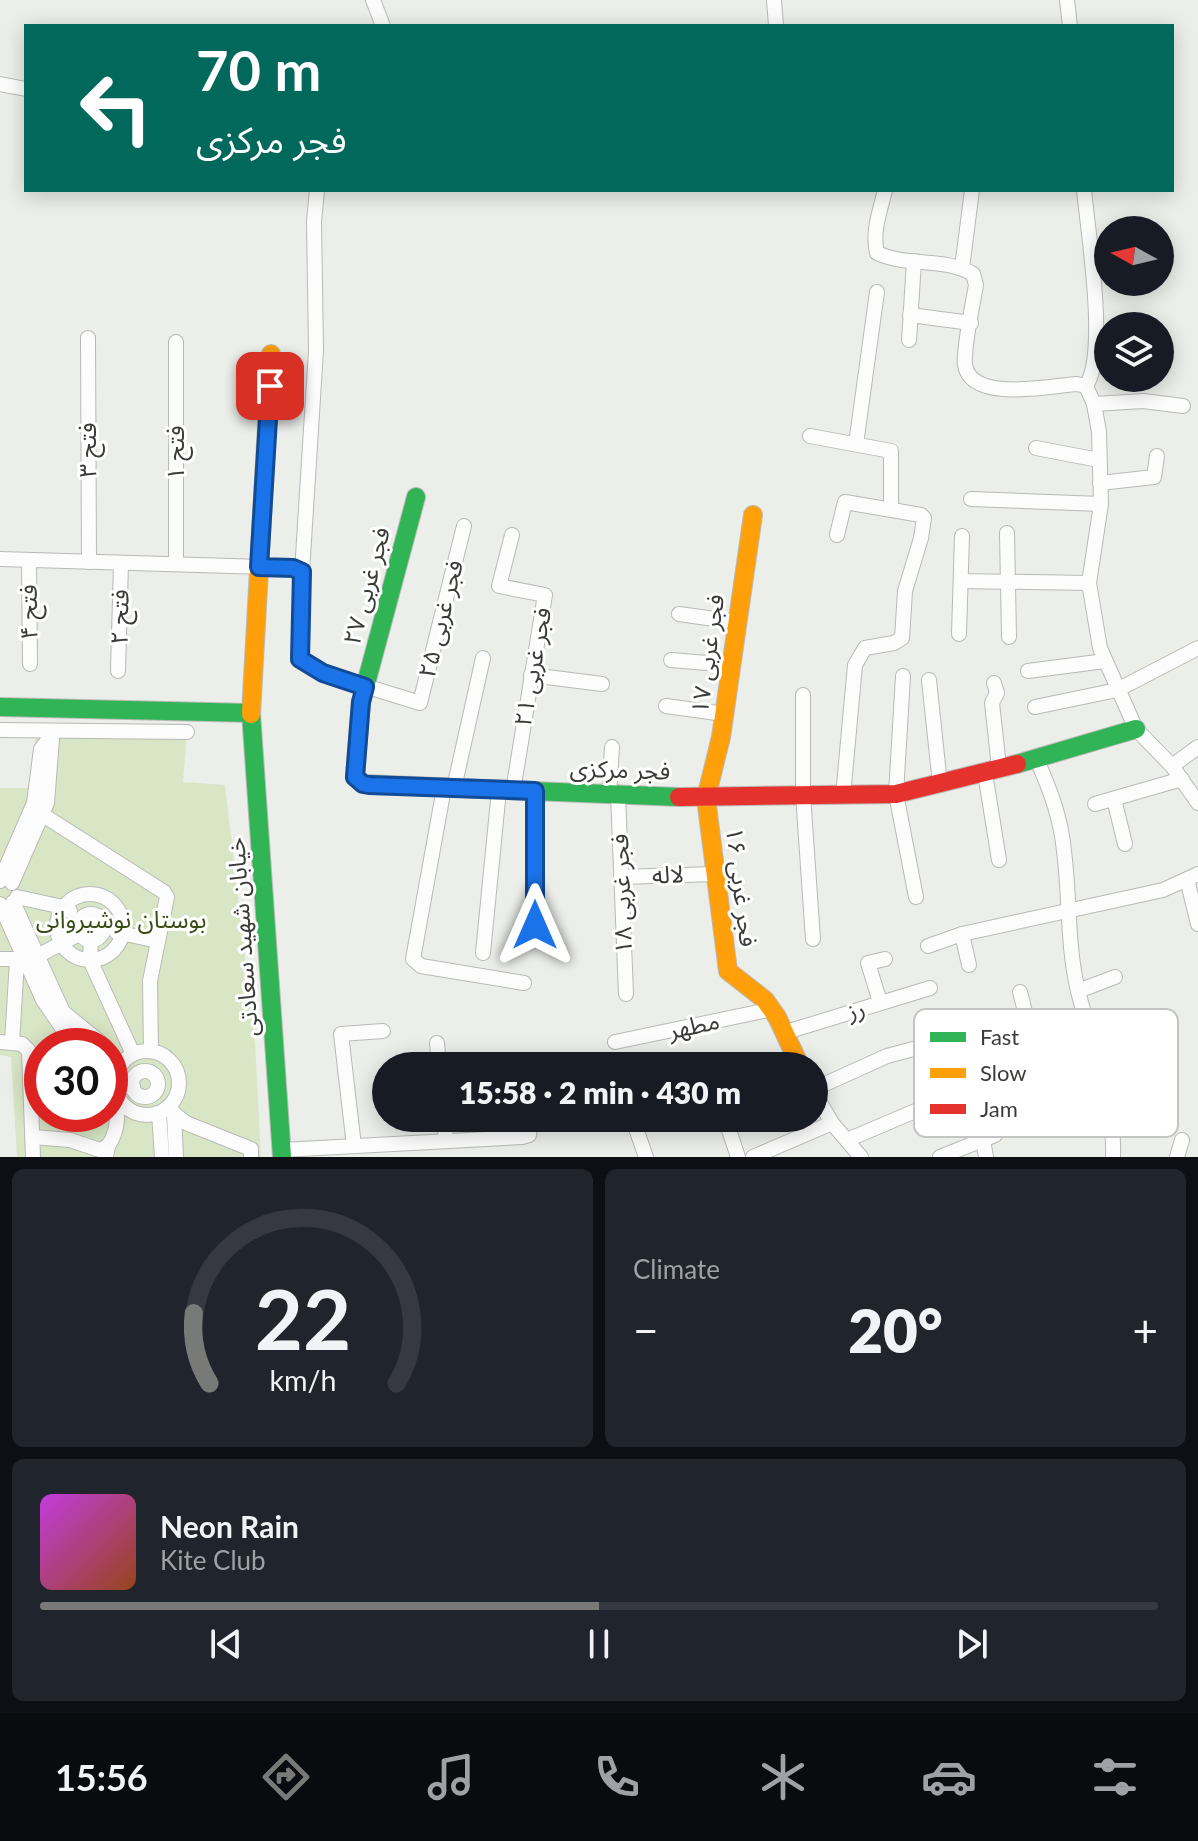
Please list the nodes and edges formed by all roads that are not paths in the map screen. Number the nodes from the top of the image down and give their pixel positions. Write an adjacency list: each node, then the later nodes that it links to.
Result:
1 (373, 0): 4 (street)
2 (774, 0): 5 (street)
3 (1067, 0): 6 (street)
4 (382, 24)
5 (776, 24)
6 (1070, 24)
7 (0, 84): 8 (street)
8 (24, 89)
9 (317, 192): 47 (street)
10 (885, 192): 13 (street)
11 (972, 192): 14 (street)
12 (1084, 192): 22 (street)
13 (914, 261): 14 (street); 16 (street)
14 (962, 268): 17 (street)
15 (877, 292): 26 (street)
16 (910, 315): 17 (street); 19 (street)
17 (971, 323): 22 (street)
18 (88, 338): 43 (street, فتح ۳)
19 (909, 340)
20 (176, 342): 45 (street, فتح ۱)
21 (271, 354): 46 (street, خیابان شهید سعادتی)
22 (1086, 386): 23 (street)
23 (1094, 404): 24 (street); 29 (street)
24 (1183, 406)
25 (810, 436): 26 (street)
26 (856, 444): 34 (street)
27 (1036, 448): 29 (street)
28 (1157, 456): 30 (street)
29 (1099, 460): 30 (street)
30 (1100, 483): 33 (street)
31 (416, 497): 68 (street, فجر غربی ۲۷)
32 (971, 499): 33 (street)
33 (1101, 504): 50 (street)
34 (891, 508): 39 (street); 93 (street)
35 (753, 515): 52 (street, فجر غربی ۱۷)
36 (464, 526): 68 (street, فجر غربی ۲۵)
37 (1007, 533): 49 (street)
38 (512, 535): 63 (street, فجر غربی ۲۱)
39 (837, 535)
40 (962, 536): 48 (street)
41 (0, 559): 42 (street)
42 (29, 560): 43 (street); 59 (street, فتح ۴)
43 (89, 562): 44 (street)
44 (121, 563): 45 (street); 61 (street, فتح ۲)
45 (176, 564): 46 (street)
46 (259, 567): 47 (street); 74 (street, خیابان شهید سعادتی)
47 (298, 570): 68 (street)
48 (961, 581): 49 (street); 53 (street)
49 (1007, 582): 50 (street); 54 (street)
50 (1089, 583): 58 (street)
51 (679, 614): 52 (street)
52 (736, 622): 60 (street, فجر غربی ۱۷)
53 (959, 634)
54 (1009, 637)
55 (1198, 648): 69 (street)
56 (483, 658): 87 (street)
57 (671, 660): 60 (street)
58 (1105, 661): 62 (street); 69 (street)
59 (30, 664)
60 (731, 665): 75 (street, فجر غربی ۱۷)
61 (118, 671)
62 (1028, 671)
63 (531, 675): 67 (street); 88 (street, فجر غربی ۲۱)
64 (903, 676): 91 (street)
65 (929, 680): 86 (street)
66 (994, 683): 84 (street)
67 (602, 684)
68 (365, 687): 87 (street, فجر مرکزی)
69 (1117, 690): 73 (street); 76 (street)
70 (803, 695): 92 (street)
71 (666, 706): 75 (street)
72 (0, 707): 74 (street)
73 (1035, 707)
74 (251, 714): 167 (street, خیابان شهید سعادتی)
75 (724, 714): 94 (street, فجر غربی ۱۷)
76 (1136, 729): 82 (street, فجر مرکزی); 83 (street)
77 (0, 730): 78 (street)
78 (55, 731): 79 (street); 98 (street); 104 (street)
79 (187, 732)
80 (612, 747): 90 (street, فجر غربی ۱۸)
81 (1198, 747): 83 (street)
82 (1036, 758): 84 (street, فجر مرکزی); 107 (street)
83 (1172, 766): 85 (street)
84 (992, 770): 86 (street, فجر مرکزی); 100 (street)
85 (1182, 779): 95 (street); 96 (street)
86 (940, 784): 91 (street, فجر مرکزی)
87 (449, 788): 88 (street, فجر مرکزی); 126 (street)
88 (506, 790): 89 (street, فجر مرکزی); 119 (street, فجر غربی ۲۱)
89 (535, 791): 90 (street, فجر مرکزی); 110 (street)
90 (614, 794): 94 (street, فجر مرکزی); 102 (street, فجر غربی ۱۸)
91 (896, 794): 93 (street, فجر مرکزی); 105 (street)
92 (803, 795): 93 (street, فجر مرکزی); 94 (street, فجر مرکزی); 115 (street)
93 (843, 796)
94 (706, 798): 101 (street, فجر غربی ۱۶)
95 (1114, 799): 97 (street); 99 (street)
96 (1198, 803)
97 (1095, 804)
98 (43, 815): 104 (street); 116 (street)
99 (1125, 844)
100 (999, 860)
101 (715, 874): 102 (street, لاله); 132 (street, فجر غربی ۱۶)
102 (621, 877): 130 (street, فجر غربی ۱۸)
103 (1192, 877): 107 (street); 109 (street)
104 (7, 893): 106 (street); 121 (street)
105 (916, 897)
106 (68, 903): 108 (street); 112 (street); 117 (street)
107 (1069, 910): 113 (street); 128 (street)
108 (81, 918): 111 (street); 114 (street)
109 (1198, 924)
110 (535, 925)
111 (104, 930): 112 (street); 114 (street)
112 (122, 934): 116 (street); 123 (street)
113 (962, 934): 118 (street); 124 (street)
114 (85, 937): 117 (street); 123 (street)
115 (813, 939)
116 (158, 941): 145 (street)
117 (61, 944): 121 (street); 123 (street)
118 (928, 946)
119 (483, 953)
120 (0, 959): 121 (street)
121 (27, 959): 135 (street); 136 (street); 139 (street)
122 (885, 959): 131 (street)
123 (90, 960): 145 (street)
124 (969, 965)
125 (1115, 977): 128 (street)
126 (524, 983)
127 (930, 988): 131 (street, رز)
128 (1078, 991): 134 (street)
129 (1020, 992): 133 (street)
130 (626, 994)
131 (880, 1002): 138 (street, رز)
132 (773, 1009): 138 (street); 140 (street, مطهر)
133 (1024, 1009)
134 (1083, 1009)
135 (63, 1028)
136 (79, 1028)
137 (383, 1031): 164 (street)
138 (783, 1033): 144 (street)
139 (6, 1042): 159 (street)
140 (615, 1042)
141 (437, 1043): 143 (street)
142 (914, 1049): 147 (street)
143 (438, 1052)
144 (793, 1052)
145 (130, 1058): 146 (street); 151 (street)
146 (144, 1072): 149 (street); 149 (street)
147 (828, 1083)
148 (128, 1086): 149 (street)
149 (133, 1086)
150 (128, 1110): 151 (street)
151 (161, 1112): 165 (street); 169 (street); 170 (street); 171 (street)
152 (914, 1112): 161 (street)
153 (828, 1116): 154 (street)
154 (832, 1123): 161 (street); 174 (street)
155 (445, 1132): 163 (street)
156 (529, 1132): 163 (street)
157 (637, 1132): 172 (street)
158 (730, 1132): 173 (street)
159 (33, 1137): 165 (street); 168 (street)
160 (1112, 1137): 178 (street)
161 (847, 1140): 175 (street)
162 (1182, 1140): 179 (street)
163 (446, 1141): 166 (street)
164 (354, 1146): 166 (street); 167 (street)
165 (104, 1149)
166 (389, 1151)
167 (282, 1154)
168 (33, 1157)
169 (162, 1157)
170 (176, 1157)
171 (251, 1157)
172 (646, 1157)
173 (738, 1157)
174 (753, 1157)
175 (861, 1157)
176 (940, 1157): 177 (street)
177 (986, 1157)
178 (1113, 1157)
179 (1177, 1157)

